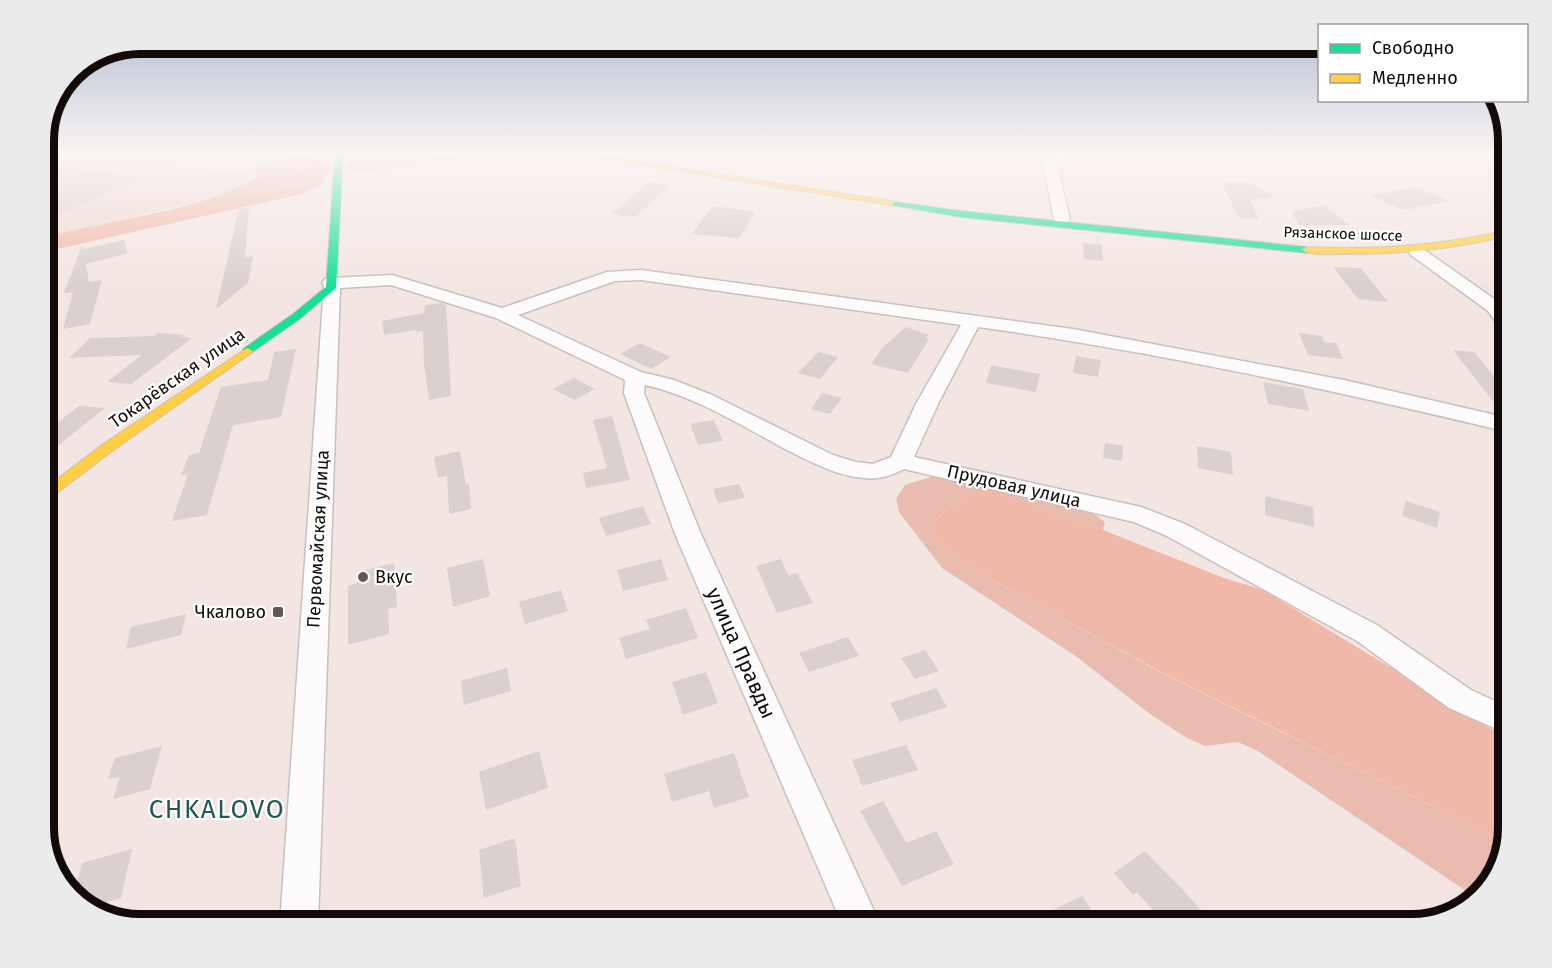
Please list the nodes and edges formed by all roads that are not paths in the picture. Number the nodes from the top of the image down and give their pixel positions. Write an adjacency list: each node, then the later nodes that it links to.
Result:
1 (335, 198): 9 (main road, Первомайская улица)
2 (859, 198): 8 (main road, Рязанское шоссе)
3 (900, 198): 5 (main road, Рязанское шоссе)
4 (1057, 198): 5 (street)
5 (1062, 220): 6 (main road, Рязанское шоссе)
6 (1498, 225)
7 (1498, 236): 8 (main road, Рязанское шоссе)
8 (1417, 252): 10 (street)
9 (331, 285): 11 (street); 16 (main road, Токарёвская улица); 18 (street, Первомайская улица)
10 (1498, 312)
11 (502, 314): 12 (street); 13 (street)
12 (972, 321): 14 (street); 15 (street)
13 (635, 377): 15 (street); 19 (street, улица Правды)
14 (1498, 423)
15 (901, 460): 17 (street, Прудовая улица)
16 (54, 488)
17 (1498, 717)
18 (299, 914)
19 (857, 914)

